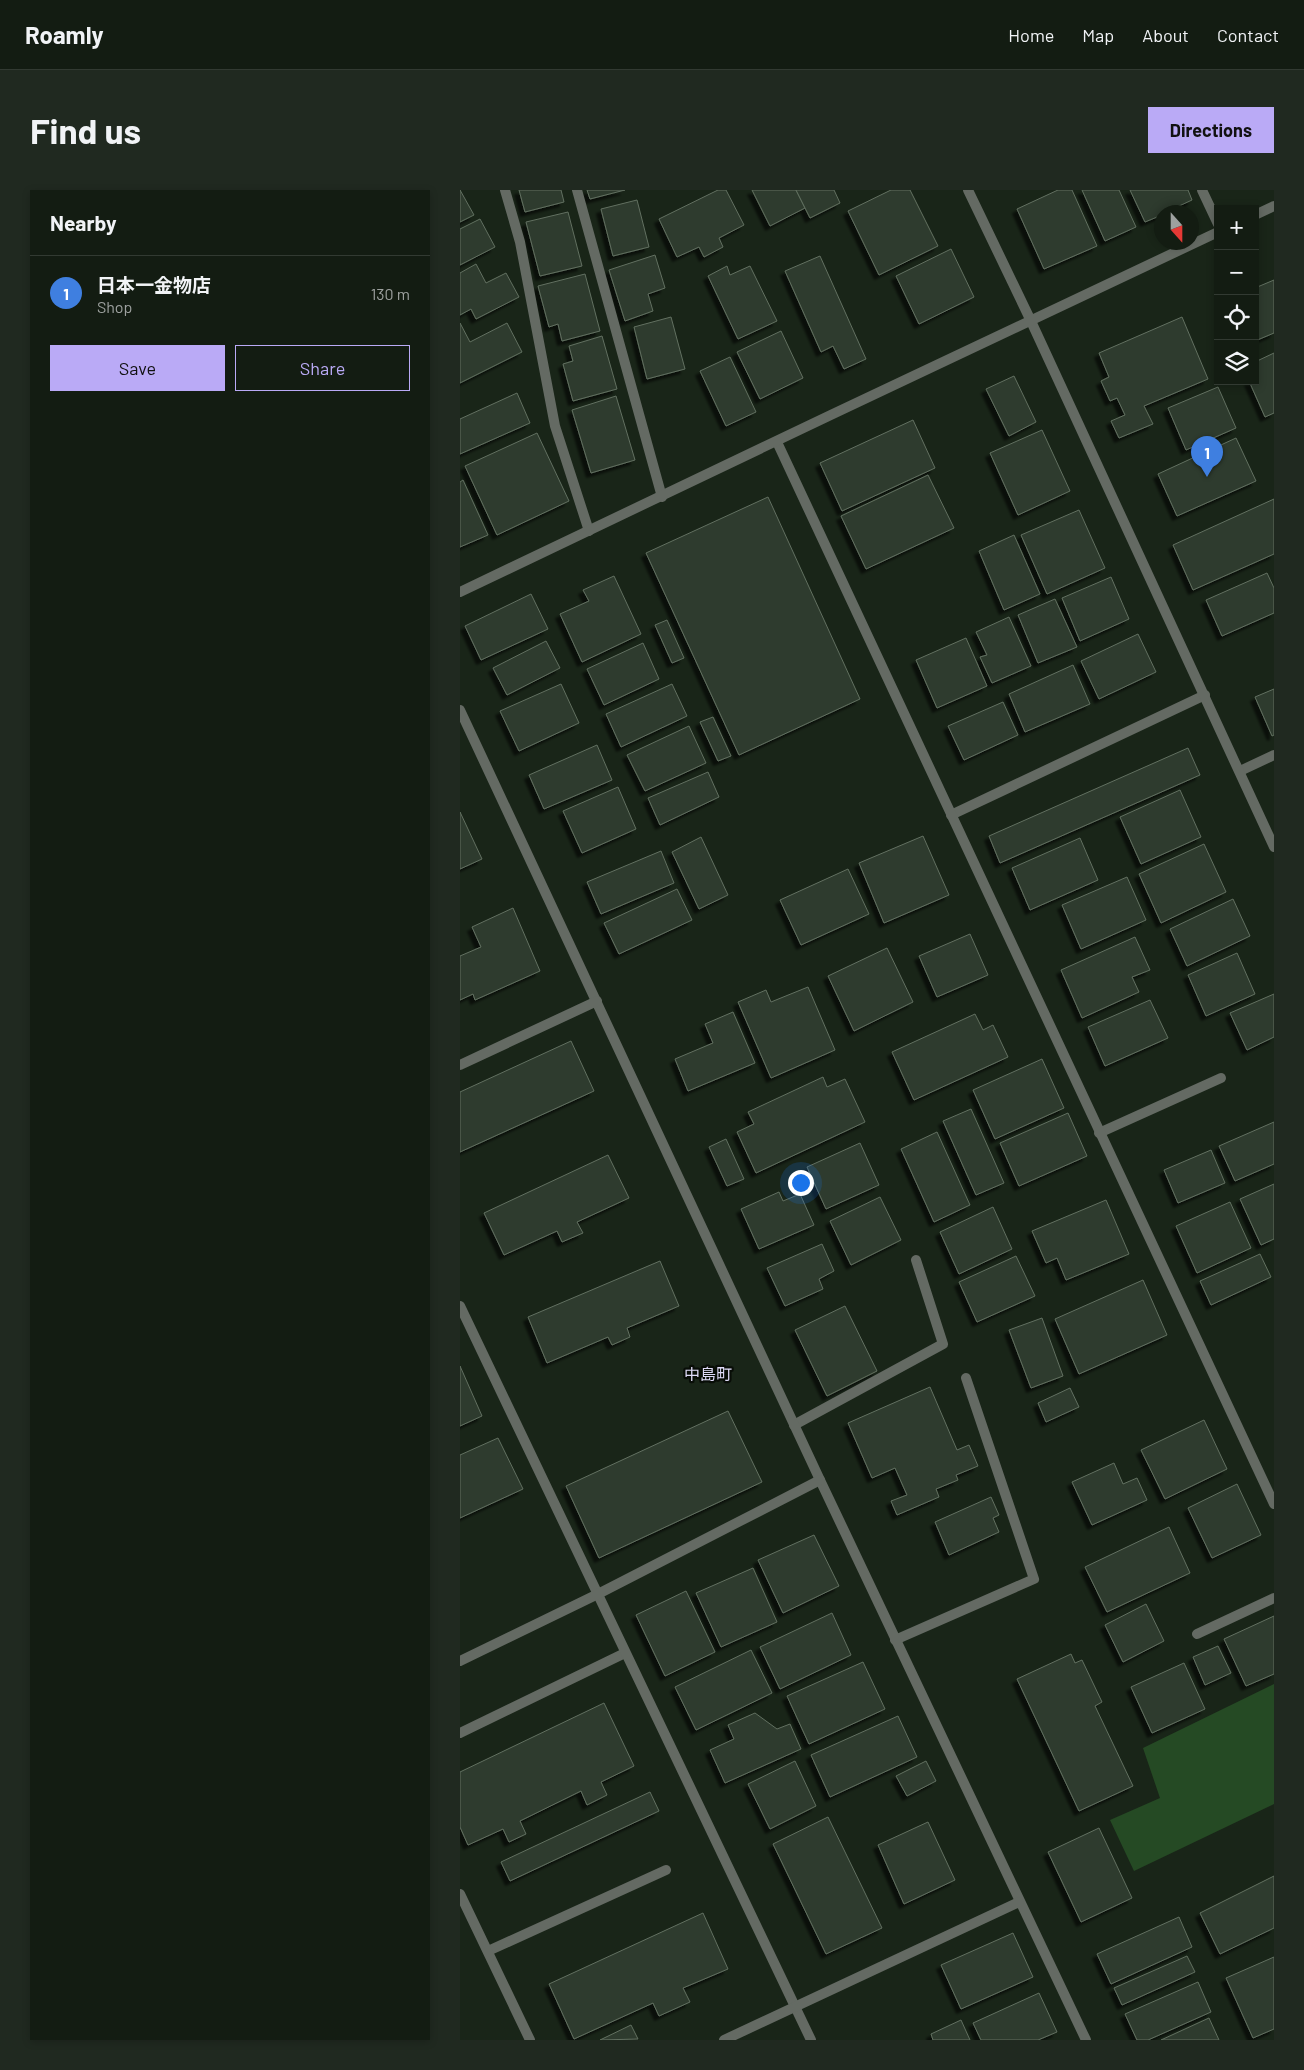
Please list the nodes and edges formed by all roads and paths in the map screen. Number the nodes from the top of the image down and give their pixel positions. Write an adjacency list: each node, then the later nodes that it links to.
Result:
1 (505, 190): 12 (street)
2 (577, 190): 11 (street)
3 (968, 190): 9 (street)
4 (1202, 190): 7 (street)
5 (1274, 206): 6 (street)
6 (1259, 213)
7 (1214, 216)
8 (1214, 234): 9 (street)
9 (1030, 319): 10 (street); 14 (street)
10 (777, 442): 11 (street); 18 (street)
11 (662, 497): 12 (street)
12 (589, 531): 13 (street)
13 (460, 592)
14 (1205, 695): 17 (street); 18 (street)
15 (460, 710): 20 (street)
16 (1274, 755): 17 (street)
17 (1240, 771): 19 (street)
18 (951, 815): 23 (street)
19 (1274, 846)
20 (597, 1001): 21 (street); 27 (street)
21 (460, 1065)
22 (1221, 1078): 23 (street)
23 (1099, 1133): 29 (street)
24 (916, 1260): 27 (street)
25 (460, 1306): 30 (street)
26 (966, 1378): 33 (street)
27 (794, 1425): 28 (street)
28 (820, 1480): 30 (street); 33 (street)
29 (1274, 1504)
30 (598, 1594): 34 (street); 35 (street)
31 (1274, 1598): 32 (street)
32 (1197, 1634)
33 (896, 1640): 39 (street)
34 (625, 1653): 36 (street); 41 (street)
35 (460, 1661)
36 (460, 1733)
37 (666, 1870): 40 (street)
38 (460, 1894): 40 (street)
39 (1019, 1902): 41 (street); 45 (street)
40 (488, 1951): 42 (street)
41 (795, 2007): 43 (street); 44 (street)
42 (530, 2040)
43 (724, 2040)
44 (811, 2040)
45 (1086, 2040)

